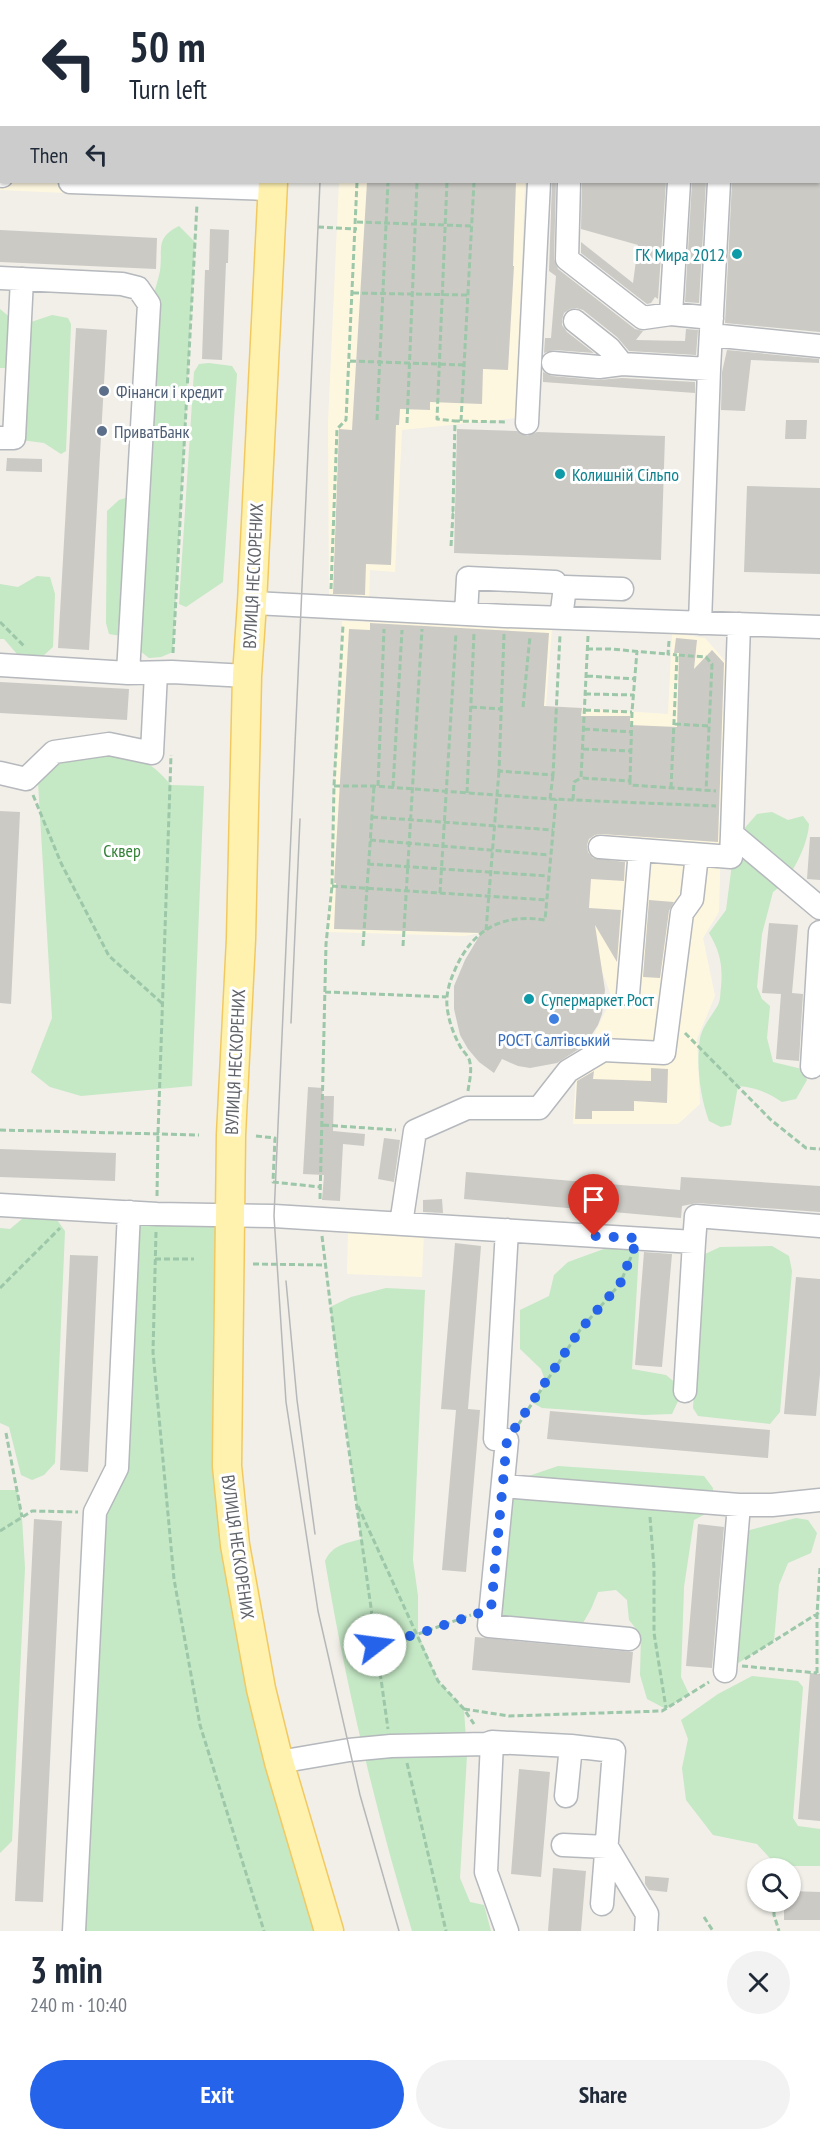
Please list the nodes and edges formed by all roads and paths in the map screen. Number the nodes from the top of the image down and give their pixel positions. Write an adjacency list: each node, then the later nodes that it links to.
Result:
1 (109, 183): 11 (lane)
2 (357, 183): 13 (path)
3 (388, 183): 29 (path)
4 (417, 183): 32 (path)
5 (447, 183): 30 (path)
6 (474, 183): 14 (path)
7 (540, 183): 33 (lane)
8 (569, 183): 20 (lane)
9 (679, 183): 20 (lane)
10 (719, 183): 22 (lane)
11 (187, 185): 12 (lane); 56 (path)
12 (272, 185): 38 (main road, ВУЛИЦЯ НЕСКОРЕНИХ)
13 (357, 222): 14 (path); 16 (path)
14 (472, 226): 19 (path)
15 (318, 227): 16 (path)
16 (357, 229): 18 (path)
17 (11, 278): 34 (lane); 55 (lane)
18 (353, 294): 19 (path); 24 (path)
19 (468, 295): 27 (path)
20 (671, 314): 22 (lane)
21 (575, 321): 26 (lane)
22 (711, 326): 23 (lane); 28 (lane)
23 (820, 346)
24 (350, 361): 27 (path); 39 (path)
25 (553, 363): 26 (lane)
26 (622, 364): 28 (lane)
27 (464, 365): 31 (path)
28 (709, 369): 47 (lane)
29 (378, 420)
30 (455, 421): 31 (path); 35 (path)
31 (461, 421): 33 (path)
32 (407, 423)
33 (527, 423)
34 (0, 438)
35 (451, 546)
36 (555, 582): 41 (lane)
37 (622, 588): 44 (lane)
38 (252, 603): 39 (lane); 58 (main road, ВУЛИЦЯ НЕСКОРЕНИХ)
39 (322, 608): 40 (lane); 80 (path)
40 (404, 611): 41 (lane); 81 (path); 82 (path); 83 (path)
41 (466, 614): 42 (lane); 62 (path); 86 (path)
42 (505, 616): 43 (lane); 64 (path)
43 (531, 617): 44 (lane); 63 (path)
44 (561, 618): 45 (lane); 76 (path)
45 (588, 619): 47 (lane); 50 (path)
46 (0, 622): 54 (path)
47 (700, 623): 48 (lane)
48 (739, 624): 49 (lane); 91 (lane)
49 (820, 627)
50 (587, 649): 51 (path); 57 (path)
51 (637, 651): 52 (path); 59 (path)
52 (668, 654)
53 (0, 665): 54 (lane)
54 (45, 667): 55 (lane)
55 (128, 673): 56 (lane)
56 (164, 673): 58 (lane); 78 (lane)
57 (586, 675): 59 (path); 60 (path)
58 (247, 676): 143 (main road, ВУЛИЦЯ НЕСКОРЕНИХ)
59 (636, 679): 61 (path)
60 (585, 694): 61 (path); 65 (path)
61 (634, 695): 66 (path)
62 (471, 707): 64 (path); 87 (path)
63 (524, 707)
64 (501, 709): 74 (path)
65 (585, 710): 66 (path); 69 (path)
66 (632, 712): 70 (path)
67 (675, 724): 68 (path); 68 (path); 84 (path)
68 (709, 726): 85 (path)
69 (584, 729): 70 (path); 71 (path)
70 (632, 732): 72 (path)
71 (583, 749): 72 (path); 77 (path)
72 (631, 751): 79 (path)
73 (171, 755): 126 (path)
74 (499, 771): 76 (path); 88 (path)
75 (0, 773): 78 (lane)
76 (553, 775): 89 (path)
77 (581, 778): 79 (path); 92 (path)
78 (26, 779): 126 (path)
79 (630, 781): 84 (path)
80 (334, 786): 81 (path); 112 (path)
81 (376, 786): 82 (path); 93 (path)
82 (393, 787): 83 (path)
83 (413, 789): 86 (path); 94 (path)
84 (671, 789): 85 (path)
85 (706, 790): 91 (path)
86 (445, 792): 87 (path); 95 (path)
87 (467, 793): 88 (path)
88 (497, 795): 89 (path); 96 (path)
89 (550, 799): 90 (path)
90 (556, 799): 92 (path); 97 (path)
91 (733, 799): 92 (path); 98 (lane)
92 (573, 800)
93 (372, 817): 94 (path); 99 (path)
94 (411, 820): 95 (path); 100 (path)
95 (443, 822): 96 (path); 101 (path)
96 (495, 826): 97 (path); 103 (path)
97 (553, 830): 105 (path)
98 (732, 834): 106 (lane); 118 (lane)
99 (370, 840): 100 (path); 107 (path)
100 (410, 843): 101 (path); 108 (path)
101 (442, 846): 103 (path); 109 (path)
102 (600, 847): 104 (lane)
103 (493, 850): 105 (path); 110 (path)
104 (640, 850): 106 (lane); 124 (lane)
105 (549, 855): 111 (path)
106 (697, 855): 127 (lane)
107 (368, 864): 108 (path); 113 (path)
108 (408, 867): 109 (path); 114 (path)
109 (441, 869): 110 (path); 115 (path)
110 (491, 872): 111 (path); 116 (path)
111 (548, 876): 117 (path)
112 (332, 886): 113 (path); 123 (path)
113 (366, 887): 114 (path); 121 (path)
114 (406, 890): 115 (path); 122 (path)
115 (440, 893): 116 (path)
116 (489, 896): 117 (path); 119 (path)
117 (547, 900): 119 (path)
118 (820, 908)
119 (486, 930): 125 (path)
120 (820, 932): 128 (lane)
121 (363, 946)
122 (403, 946)
123 (326, 992): 125 (path); 130 (path)
124 (628, 994)
125 (446, 997): 129 (path)
126 (163, 1004): 133 (path)
127 (669, 1017): 129 (lane); 136 (path)
128 (812, 1067)
129 (467, 1108): 132 (lane)
130 (323, 1125): 132 (path); 137 (path)
131 (0, 1130): 133 (path)
132 (415, 1131): 144 (lane)
133 (158, 1134): 134 (path); 142 (path)
134 (199, 1135)
135 (256, 1136): 137 (path)
136 (820, 1149)
137 (320, 1187): 138 (path)
138 (320, 1204)
139 (0, 1205): 140 (lane)
140 (78, 1210): 141 (lane); 154 (path)
141 (129, 1212): 142 (lane); 163 (lane)
142 (157, 1214): 143 (lane); 150 (path)
143 (230, 1216): 144 (lane); 178 (main road, ВУЛИЦЯ НЕСКОРЕНИХ)
144 (401, 1224): 146 (lane)
145 (820, 1226): 149 (lane)
146 (507, 1230): 148 (lane); 157 (lane)
147 (321, 1236): 153 (path)
148 (638, 1238): 149 (lane); 157 (path)
149 (694, 1242): 155 (lane)
150 (155, 1259): 151 (path); 186 (path)
151 (194, 1259)
152 (253, 1264): 153 (path)
153 (325, 1265): 161 (path)
154 (0, 1288)
155 (685, 1391)
156 (6, 1433): 164 (path)
157 (507, 1440): 158 (lane)
158 (503, 1486): 159 (lane); 167 (lane)
159 (648, 1498): 162 (lane); 174 (path)
160 (820, 1500): 162 (lane)
161 (357, 1503): 169 (path); 171 (path)
162 (739, 1505): 172 (lane)
163 (95, 1512): 164 (path); 185 (lane)
164 (22, 1517): 165 (path)
165 (0, 1531)
166 (820, 1568): 168 (path)
167 (491, 1609): 169 (path); 170 (lane)
168 (818, 1613): 173 (path); 173 (path)
169 (418, 1634): 171 (path); 174 (path)
170 (629, 1639)
171 (375, 1645): 176 (path)
172 (725, 1671): 174 (path)
173 (819, 1673)
174 (666, 1708)
175 (492, 1742): 176 (lane); 177 (lane); 189 (lane)
176 (396, 1746): 178 (lane); 188 (path)
177 (571, 1746): 179 (lane); 181 (lane)
178 (279, 1762): 187 (main road, ВУЛИЦЯ НЕСКОРЕНИХ)
179 (566, 1796)
180 (563, 1845): 181 (lane)
181 (607, 1847): 182 (lane); 190 (lane)
182 (602, 1904)
183 (774, 1912): 192 (path)
184 (705, 1917): 191 (path)
185 (74, 1931)
186 (264, 1931)
187 (329, 1931)
188 (446, 1931)
189 (507, 1931)
190 (646, 1931)
191 (713, 1931)
192 (779, 1931)

